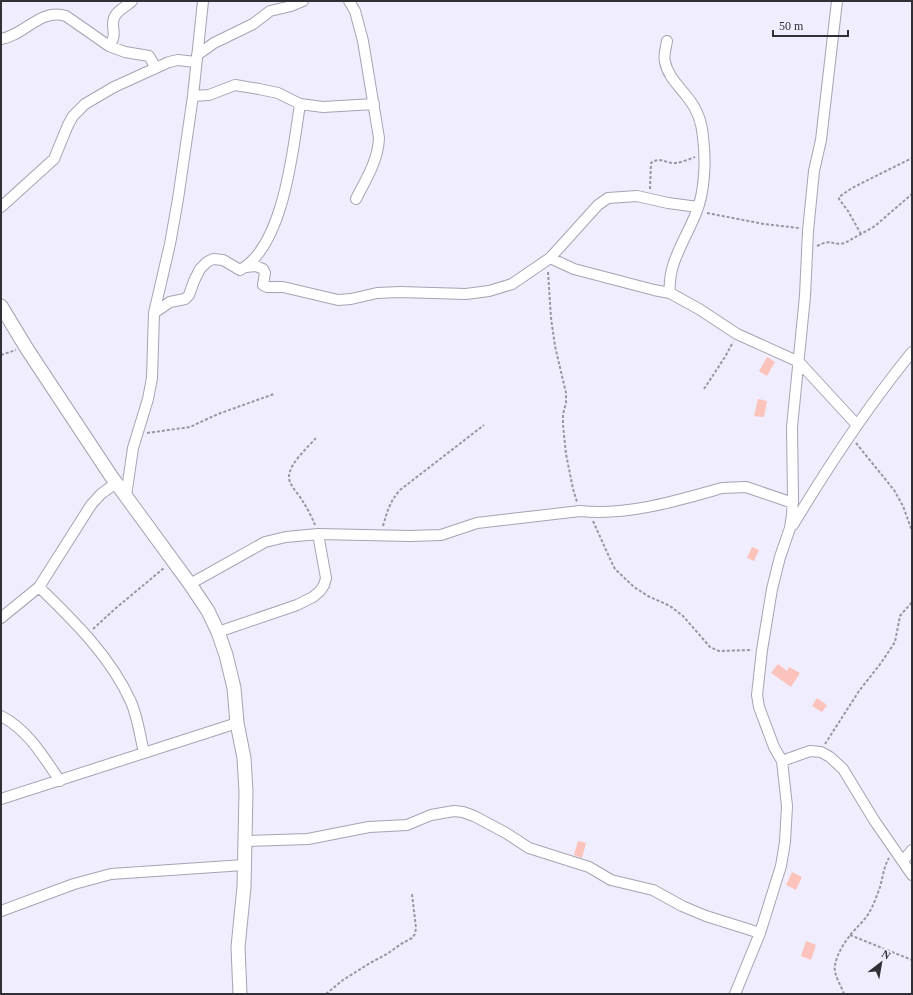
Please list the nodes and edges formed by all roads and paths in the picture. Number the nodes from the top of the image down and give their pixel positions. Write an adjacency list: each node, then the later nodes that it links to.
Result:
1 (132, 1): 8 (street)
2 (203, 1): 9 (street)
3 (303, 1): 9 (street)
4 (349, 1): 13 (street)
5 (837, 1): 21 (street)
6 (1, 39): 8 (street)
7 (668, 41): 14 (street)
8 (109, 46): 10 (street)
9 (196, 58): 10 (street); 11 (street)
10 (154, 69): 19 (street)
11 (193, 96): 12 (street); 28 (street)
12 (300, 104): 13 (street); 25 (street)
13 (374, 104): 17 (street)
14 (704, 153): 18 (path); 20 (street)
15 (912, 158): 22 (path)
16 (912, 194): 22 (path)
17 (356, 199)
18 (650, 199): 20 (street); 24 (street)
19 (1, 207)
20 (698, 209): 21 (path); 26 (street)
21 (808, 231): 23 (street)
22 (861, 234): 23 (path)
23 (808, 251): 31 (street)
24 (549, 259): 25 (street); 26 (street); 42 (path)
25 (246, 267): 28 (street)
26 (670, 293): 29 (street)
27 (1, 306): 39 (street)
28 (154, 313): 36 (street)
29 (737, 334): 31 (street); 32 (path)
30 (912, 352): 35 (street)
31 (799, 362): 35 (street); 41 (street)
32 (704, 389)
33 (274, 394): 36 (path)
34 (484, 425): 46 (path)
35 (857, 425): 37 (street)
36 (136, 435): 40 (street)
37 (850, 436): 43 (street); 44 (path)
38 (316, 438): 45 (path)
39 (116, 483): 40 (street); 49 (street)
40 (126, 496): 47 (street)
41 (793, 503): 42 (street); 43 (street)
42 (585, 512): 46 (street); 54 (path)
43 (790, 528): 54 (street)
44 (912, 530)
45 (318, 534): 46 (street); 48 (street); 52 (street)
46 (381, 535)
47 (173, 561): 48 (street); 53 (path)
48 (190, 584): 52 (street)
49 (39, 587): 51 (street); 53 (street)
50 (912, 602): 57 (path)
51 (1, 618)
52 (218, 632): 56 (street)
53 (87, 636): 58 (street)
54 (762, 650): 59 (street)
55 (1, 716): 60 (street)
56 (237, 724): 58 (street); 62 (street)
57 (821, 752): 59 (street); 63 (street)
58 (144, 753): 60 (street)
59 (782, 761): 70 (street)
60 (60, 781): 61 (street)
61 (1, 799)
62 (245, 842): 66 (street); 70 (street)
63 (894, 850): 65 (street); 71 (path)
64 (912, 850): 65 (street)
65 (903, 861): 67 (street)
66 (244, 865): 69 (street); 73 (street)
67 (912, 875)
68 (412, 894): 74 (path)
69 (1, 912)
70 (760, 933): 75 (street)
71 (850, 934): 72 (path); 76 (path)
72 (912, 960)
73 (240, 994)
74 (326, 994)
75 (735, 994)
76 (844, 994)

